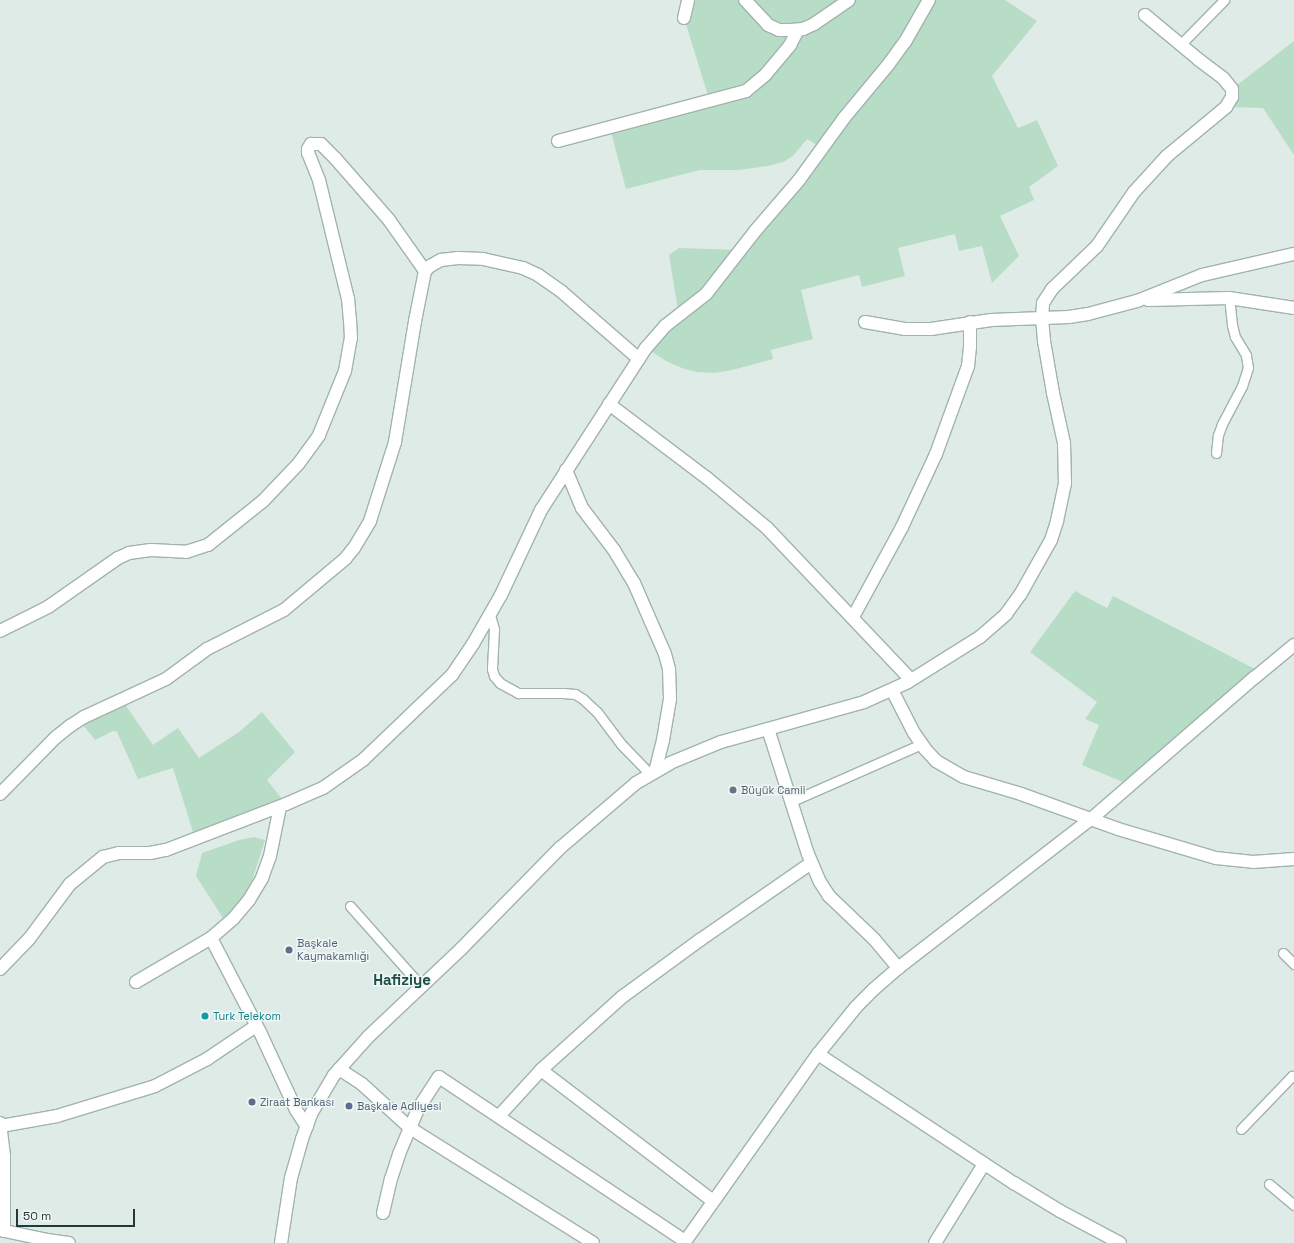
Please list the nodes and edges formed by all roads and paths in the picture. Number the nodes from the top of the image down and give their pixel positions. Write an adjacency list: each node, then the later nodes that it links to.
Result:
1 (688, 0): 7 (street)
2 (745, 0): 8 (street)
3 (849, 0): 8 (street)
4 (929, 0): 19 (street)
5 (1224, 0): 9 (lane)
6 (1145, 15): 9 (street)
7 (684, 18)
8 (798, 30): 10 (street)
9 (1180, 45): 16 (street)
10 (558, 141)
11 (1294, 254): 14 (street)
12 (425, 271): 19 (street); 25 (street); 32 (street)
13 (1230, 298): 14 (street); 15 (street); 21 (lane)
14 (1137, 300): 16 (street)
15 (1294, 308)
16 (1042, 318): 18 (street); 27 (street)
17 (865, 322): 18 (street)
18 (970, 322): 24 (street)
19 (639, 359): 20 (street)
20 (609, 404): 22 (street); 24 (street)
21 (1216, 453)
22 (566, 470): 23 (street); 31 (street)
23 (490, 615): 31 (lane); 34 (street)
24 (853, 618): 27 (street)
25 (0, 630)
26 (1294, 645): 35 (street)
27 (911, 680): 28 (street)
28 (892, 690): 29 (street); 30 (street)
29 (768, 729): 31 (street); 33 (street)
30 (921, 744): 33 (lane); 35 (street)
31 (652, 773): 45 (street)
32 (0, 794)
33 (792, 801): 37 (street)
34 (280, 807): 39 (street); 43 (street)
35 (1091, 819): 36 (street); 42 (street)
36 (1294, 859)
37 (811, 863): 42 (street); 49 (street)
38 (350, 906): 45 (lane)
39 (211, 938): 44 (street); 46 (street)
40 (1283, 953): 41 (lane)
41 (1294, 964)
42 (898, 968): 47 (street)
43 (0, 969)
44 (136, 982)
45 (421, 986): 48 (street)
46 (256, 1026): 53 (street); 54 (street)
47 (818, 1054): 57 (street); 59 (street)
48 (339, 1069): 54 (street); 55 (street)
49 (541, 1070): 51 (street); 59 (street)
50 (1294, 1077): 56 (lane)
51 (499, 1116): 55 (street); 64 (street)
52 (0, 1123): 53 (street)
53 (0, 1126): 62 (street)
54 (307, 1127): 66 (street)
55 (410, 1128): 61 (street); 67 (street)
56 (1241, 1130)
57 (984, 1164): 68 (street); 69 (street)
58 (1269, 1184): 60 (lane)
59 (713, 1201): 64 (street)
60 (1294, 1205)
61 (383, 1213)
62 (2, 1230): 63 (street)
63 (35, 1240): 65 (street)
64 (685, 1242)
65 (69, 1243)
66 (281, 1243)
67 (593, 1243)
68 (935, 1243)
69 (1120, 1243)

